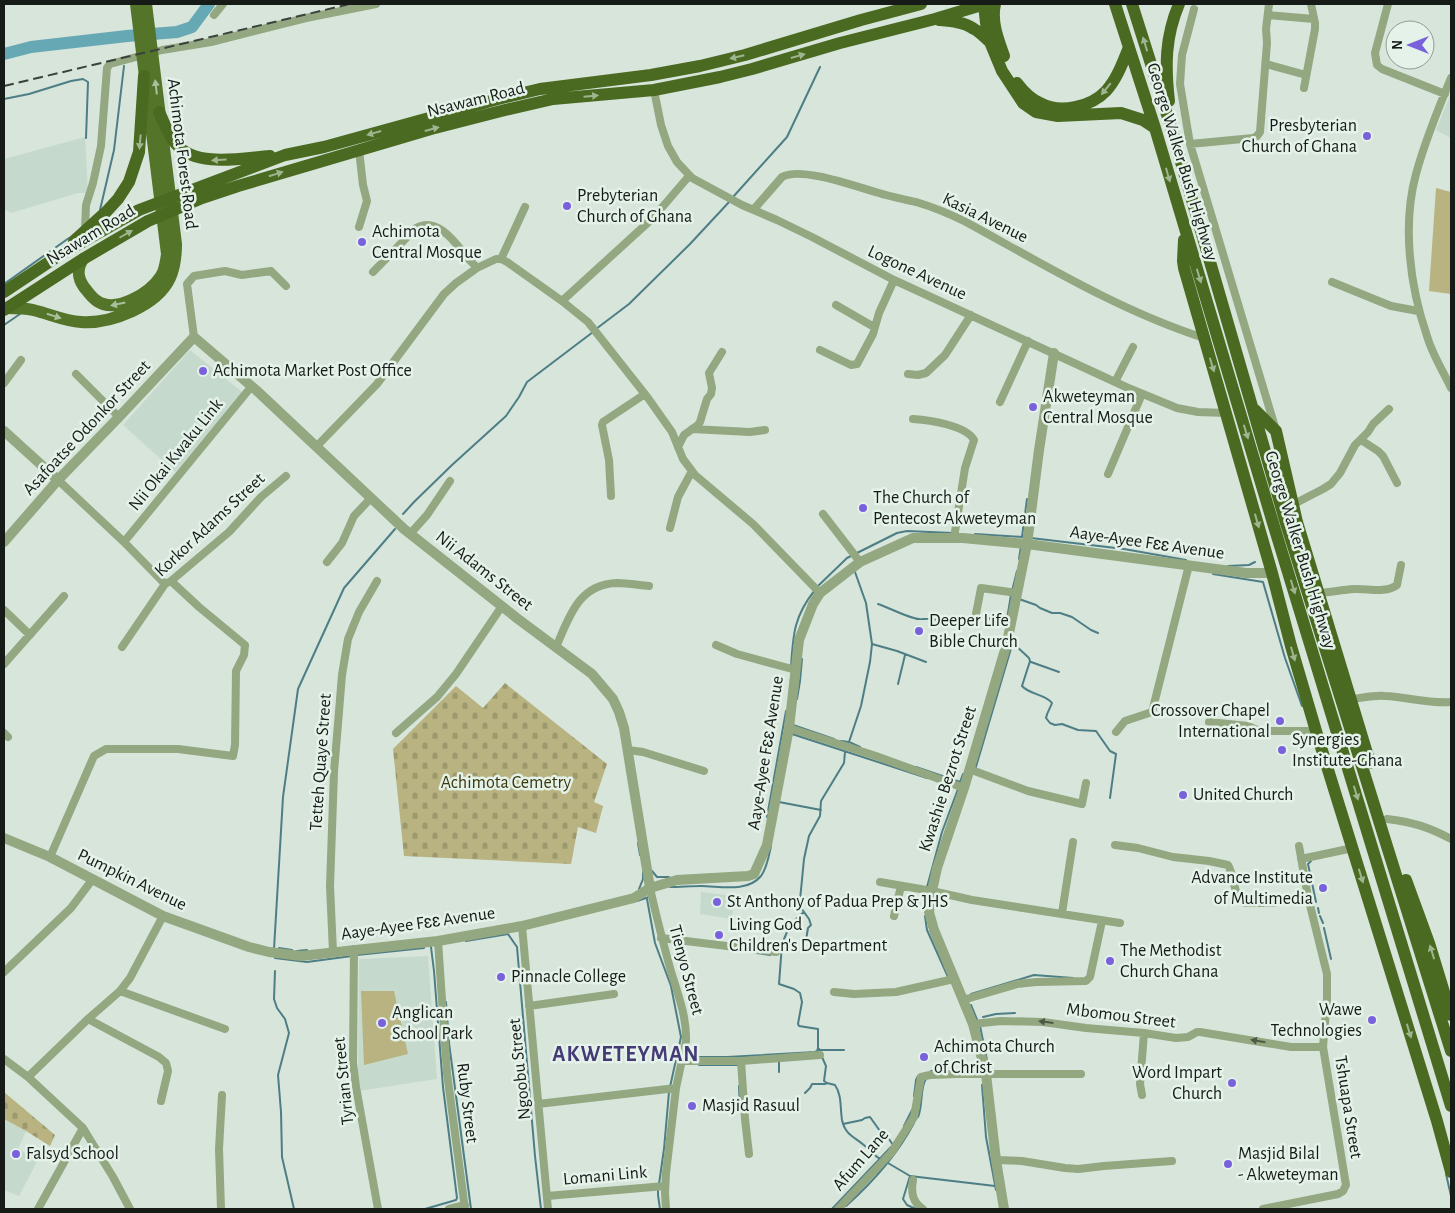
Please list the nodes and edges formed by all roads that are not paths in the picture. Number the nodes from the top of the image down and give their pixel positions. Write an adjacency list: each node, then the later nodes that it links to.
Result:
1 (223, 4): 14 (street)
2 (376, 4): 40 (street)
3 (921, 4): 22 (highway, Nsawam Road, one-way to 22)
4 (984, 4): 17 (highway, Nsawam Road); 18 (highway)
5 (995, 4): 19 (highway, one-way to 5)
6 (1115, 4): 19 (highway, George Walker Bush Highway)
7 (1132, 4): 29 (highway, George Walker Bush Highway, one-way to 7)
8 (1179, 4): 29 (highway)
9 (1269, 4): 15 (street)
10 (1311, 4): 16 (street)
11 (1388, 4): 27 (street)
12 (1194, 9): 31 (street)
13 (141, 10): 21 (main road, Achimota Forest Road)
14 (214, 15)
15 (1268, 15): 16 (street); 20 (street)
16 (1314, 18): 23 (street)
17 (935, 19): 18 (highway); 26 (highway, Nsawam Road, one-way to 17)
18 (990, 42): 30 (highway)
19 (1129, 47): 30 (highway, George Walker Bush Highway)
20 (1266, 64): 23 (street); 31 (street)
21 (147, 67): 28 (main road, Achimota Forest Road, one-way to 21); 35 (main road, Achimota Forest Road); 40 (highway, one-way to 40)
22 (651, 75): 26 (highway); 33 (highway, Nsawam Road, one-way to 33)
23 (1306, 76): 25 (street)
24 (1451, 78): 27 (street)
25 (1304, 88)
26 (654, 90): 32 (highway, Nsawam Road, one-way to 26); 34 (street, Logone Avenue)
27 (1444, 94): 54 (street)
28 (159, 112): 33 (highway, one-way to 28); 35 (main road, Achimota Forest Road)
29 (1170, 124): 74 (highway, George Walker Bush Highway)
30 (1155, 128): 41 (highway, George Walker Bush Highway, one-way to 41)
31 (1190, 144): 82 (street)
32 (358, 150): 39 (street); 43 (highway, Nsawam Road, one-way to 32)
33 (285, 155): 42 (highway, Nsawam Road)
34 (688, 176): 37 (street, Logone Avenue); 51 (street)
35 (163, 185): 38 (main road, Achimota Forest Road)
36 (525, 207): 44 (street)
37 (754, 209): 47 (street, Logone Avenue); 58 (street, Kasia Avenue)
38 (168, 226): 43 (main road, Achimota Forest Road, one-way to 43); 53 (main road, Achimota Forest Road, one-way to 38)
39 (359, 227)
40 (85, 230): 42 (highway)
41 (1184, 230): 58 (highway); 190 (highway, George Walker Bush Highway, one-way to 190)
42 (61, 254): 50 (highway, Nsawam Road)
43 (84, 258): 53 (highway, Nsawam Road)
44 (500, 259): 45 (street); 51 (street)
45 (477, 268): 46 (street); 84 (street)
46 (373, 272)
47 (894, 280): 55 (street, Logone Avenue); 56 (street)
48 (1332, 282): 54 (street)
49 (286, 286): 57 (street)
50 (4, 292)
51 (562, 301): 71 (street)
52 (836, 305): 56 (street)
53 (5, 309)
54 (1418, 311): 70 (street)
55 (971, 315): 59 (street, Logone Avenue); 66 (street)
56 (874, 327): 61 (street)
57 (194, 337): 69 (street, Nii Adams Street); 77 (street, Asafoatse Odonkor Street)
58 (1204, 338): 76 (highway, one-way to 76)
59 (1028, 341): 63 (street, Logone Avenue); 73 (street)
60 (1133, 347): 67 (street)
61 (820, 350)
62 (722, 352): 79 (street)
63 (1054, 353): 67 (street, Logone Avenue); 101 (street, Kwashie Bezrot Street)
64 (21, 360): 68 (street)
65 (76, 374): 77 (street)
66 (908, 374)
67 (1115, 382): 72 (street, Logone Avenue)
68 (4, 383)
69 (251, 387): 84 (street, Nii Adams Street); 100 (street, Nii Okai Kwaku Link)
70 (1451, 388)
71 (645, 394): 85 (street); 92 (street)
72 (1142, 394): 76 (street, Logone Avenue); 87 (street)
73 (1000, 402)
74 (1254, 408): 82 (highway); 162 (highway, George Walker Bush Highway)
75 (1389, 410): 83 (street)
76 (1226, 413): 106 (highway, one-way to 106)
77 (119, 417): 89 (street, Asafoatse Odonkor Street)
78 (913, 419): 98 (street)
79 (692, 429): 80 (street); 85 (street)
80 (765, 430)
81 (4, 431): 89 (street)
82 (1276, 431): 94 (highway)
83 (1361, 440): 91 (street); 94 (street)
84 (316, 447): 93 (street, Nii Adams Street)
85 (678, 447): 86 (street)
86 (692, 471): 96 (street); 110 (street)
87 (1108, 474)
88 (286, 476): 108 (street, Korkor Adams Street)
89 (58, 480): 99 (street, Asafoatse Odonkor Street); 100 (street)
90 (450, 481): 97 (street)
91 (1397, 483)
92 (611, 496)
93 (371, 498): 97 (street, Nii Adams Street); 102 (street)
94 (1292, 505): 112 (highway)
95 (824, 514): 103 (street)
96 (670, 528)
97 (410, 534): 114 (street, Nii Adams Street)
98 (954, 538): 101 (street, Aaye-Ayee Fɛɛ Avenue); 103 (street, Aaye-Ayee Fɛɛ Avenue)
99 (4, 542)
100 (124, 542): 108 (street)
101 (1027, 544): 104 (street, Aaye-Ayee Fɛɛ Avenue); 111 (street, Kwashie Bezrot Street)
102 (327, 562)
103 (860, 562): 110 (street, Aaye-Ayee Fɛɛ Avenue)
104 (1189, 565): 106 (street, Aaye-Ayee Fɛɛ Avenue); 127 (street)
105 (1401, 565): 112 (street)
106 (1272, 573): 128 (highway, one-way to 128)
107 (377, 581): 160 (street, Tetteh Quaye Street)
108 (168, 583): 119 (street, Korkor Adams Street); 142 (street)
109 (649, 586): 120 (street)
110 (820, 593): 122 (street, Aaye-Ayee Fɛɛ Avenue)
111 (1017, 593): 116 (street); 131 (street, Kwashie Bezrot Street)
112 (1319, 593): 123 (highway)
113 (64, 596): 117 (street)
114 (502, 606): 120 (street, Nii Adams Street); 129 (street)
115 (4, 610): 117 (street)
116 (976, 614)
117 (30, 635): 121 (street)
118 (716, 645): 122 (street)
119 (122, 647)
120 (556, 647): 130 (street, Nii Adams Street)
121 (4, 664)
122 (796, 670): 126 (street, Aaye-Ayee Fɛɛ Avenue)
123 (1350, 700): 124 (street); 135 (highway)
124 (1451, 702)
125 (1209, 722): 128 (street)
126 (788, 728): 134 (street); 147 (street, Aaye-Ayee Fɛɛ Avenue)
127 (1116, 732)
128 (1316, 732): 141 (highway)
129 (396, 733)
130 (628, 750): 132 (street); 147 (street, Nii Adams Street)
131 (969, 769): 133 (street); 134 (street, Kwashie Bezrot Street)
132 (704, 771)
133 (1086, 783)
134 (964, 788): 148 (street, Kwashie Bezrot Street)
135 (1387, 820): 137 (street); 170 (highway, one-way to 135)
136 (4, 838): 142 (street, Pumpkin Avenue)
137 (1451, 839)
138 (1073, 842): 150 (street)
139 (1115, 845): 149 (street)
140 (1299, 846): 143 (street, Tshuapa Street)
141 (1353, 848): 143 (street); 195 (highway, one-way to 195)
142 (50, 857): 144 (street, Pumpkin Avenue)
143 (1301, 859): 149 (street, Tshuapa Street)
144 (92, 880): 151 (street, Pumpkin Avenue); 163 (street)
145 (880, 882): 146 (street)
146 (901, 886): 148 (street); 152 (street)
147 (650, 888): 155 (street, Aaye-Ayee Fɛɛ Avenue); 156 (street, Tienyo Street)
148 (932, 891): 150 (street); 164 (street, Kwashie Bezrot Street)
149 (1308, 897): 176 (street, Tshuapa Street)
150 (1062, 913): 153 (street)
151 (163, 916): 158 (street, Pumpkin Avenue); 165 (street)
152 (894, 916)
153 (1102, 920): 154 (street); 168 (street)
154 (1120, 923)
155 (522, 926): 157 (street, Aaye-Ayee Fɛɛ Avenue); 169 (street, Ngoobu Street)
156 (661, 938): 161 (street); 181 (street, Tienyo Street)
157 (438, 941): 159 (street, Aaye-Ayee Fɛɛ Avenue); 199 (street, Ruby Street)
158 (249, 947): 160 (street, Aaye-Ayee Fɛɛ Avenue)
159 (354, 949): 160 (street, Aaye-Ayee Fɛɛ Avenue); 203 (street, Tyrian Street)
160 (333, 952)
161 (776, 952)
162 (1426, 968): 173 (highway); 177 (highway, George Walker Bush Highway)
163 (4, 972)
164 (954, 978): 166 (street); 168 (street, Kwashie Bezrot Street)
165 (120, 991): 171 (street); 174 (street)
166 (834, 992)
167 (614, 994): 169 (street)
168 (964, 1000): 172 (street, Kwashie Bezrot Street)
169 (529, 1006): 189 (street, Ngoobu Street)
170 (1451, 1015)
171 (88, 1019): 184 (street); 188 (street)
172 (973, 1024): 175 (street, Mbomou Street, one-way to 172); 182 (street, Kwashie Bezrot Street)
173 (1451, 1025)
174 (225, 1029)
175 (1144, 1033): 176 (street, Mbomou Street, one-way to 175); 187 (street)
176 (1323, 1047): 210 (street, Tshuapa Street)
177 (1451, 1051)
178 (820, 1055): 180 (street)
179 (4, 1059): 184 (street)
180 (741, 1061): 181 (street); 192 (street)
181 (682, 1062): 185 (street, Tienyo Street)
182 (986, 1074): 183 (street); 193 (street, Kwashie Bezrot Street); 207 (street, Afum Lane)
183 (1081, 1074)
184 (28, 1077): 191 (street)
185 (676, 1088): 189 (street); 197 (street, Tienyo Street)
186 (222, 1095): 202 (street)
187 (1142, 1095)
188 (161, 1101)
189 (538, 1104): 198 (street, Ngoobu Street)
190 (1451, 1106)
191 (83, 1128): 200 (street); 201 (street)
192 (749, 1154)
193 (996, 1160): 194 (street); 209 (street, Kwashie Bezrot Street)
194 (1172, 1161)
195 (1451, 1172)
196 (913, 1180): 208 (street)
197 (665, 1186): 198 (street, Lomani Link); 206 (street, Tienyo Street)
198 (547, 1196): 205 (street, Ngoobu Street)
199 (465, 1207): 204 (street)
200 (38, 1209)
201 (130, 1209)
202 (221, 1209)
203 (378, 1209)
204 (449, 1209)
205 (548, 1209)
206 (666, 1209)
207 (838, 1209)
208 (923, 1209)
209 (1004, 1209)
210 (1263, 1209)

